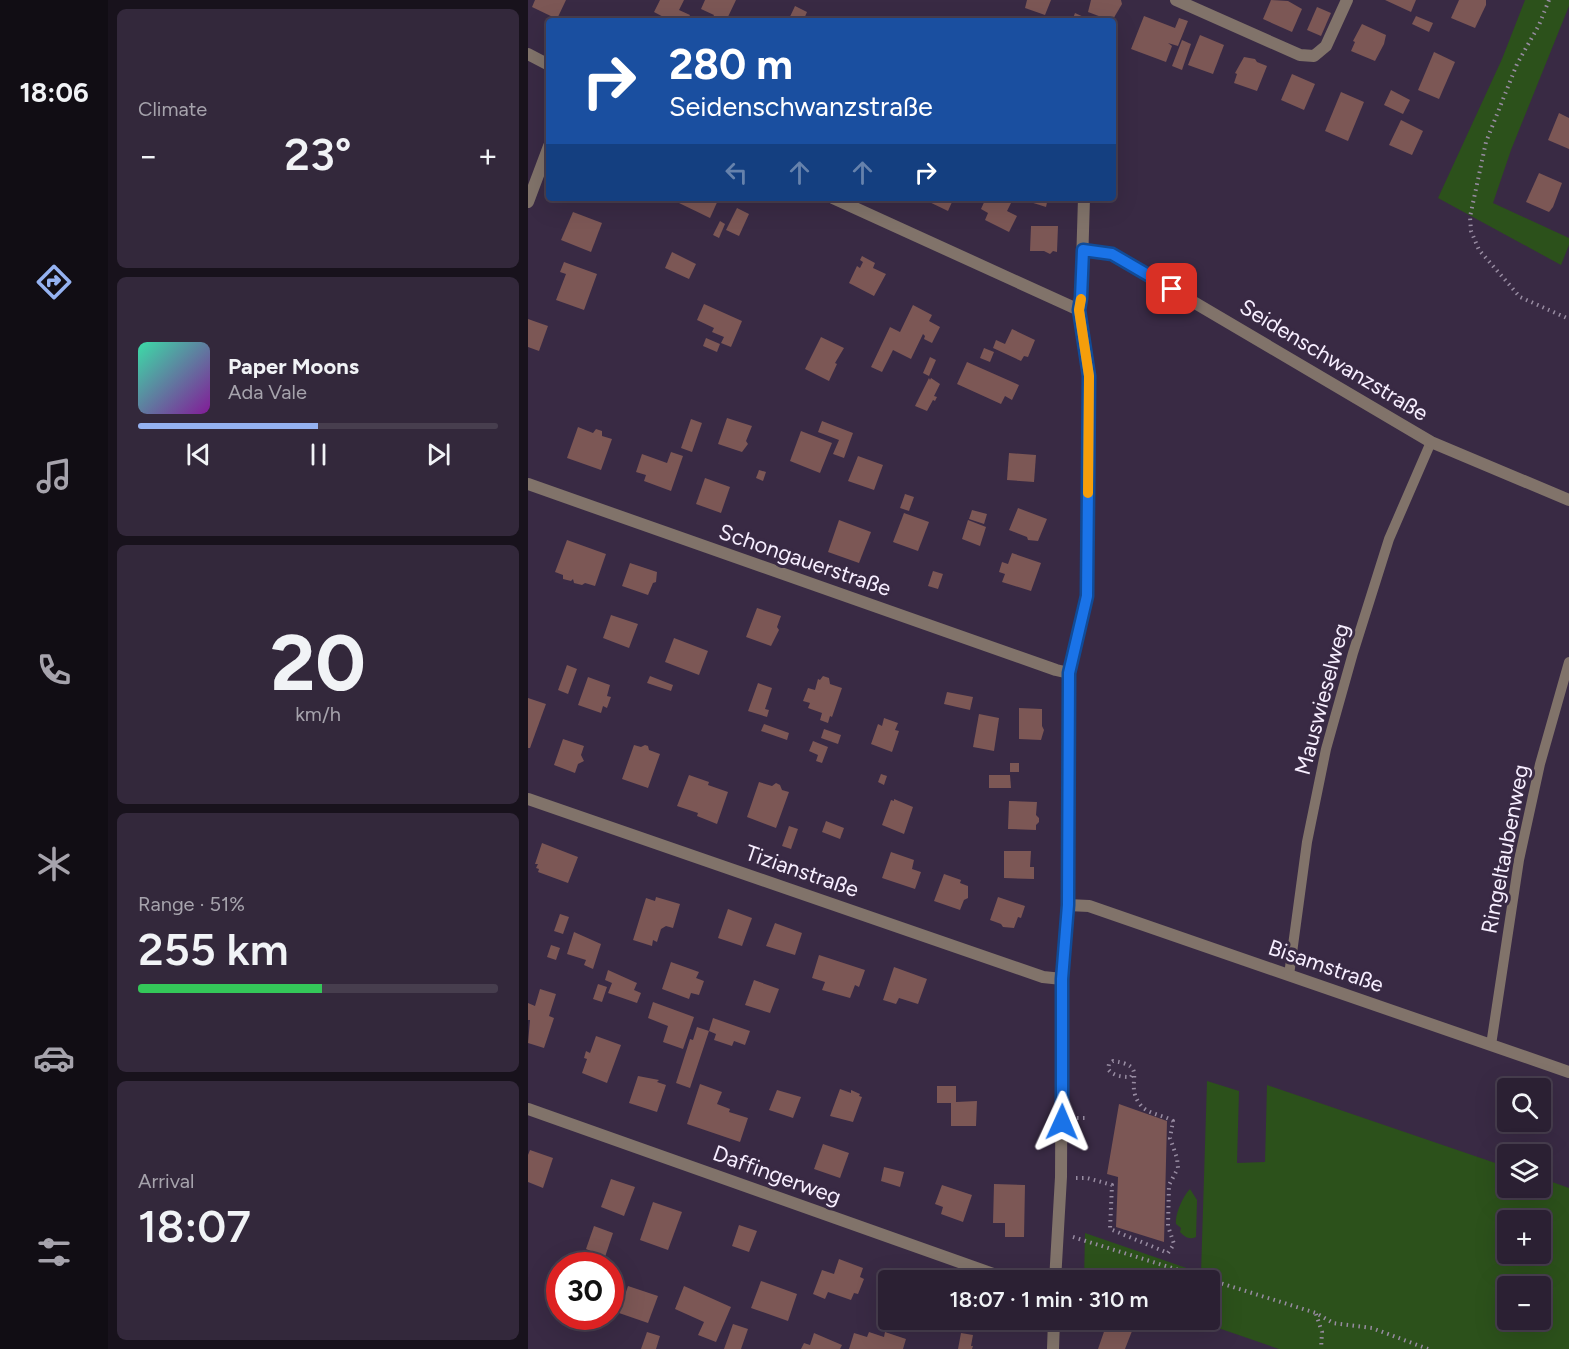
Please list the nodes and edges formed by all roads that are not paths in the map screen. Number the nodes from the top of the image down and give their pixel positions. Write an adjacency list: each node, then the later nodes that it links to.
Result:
1 (1176, 0): 2 (street)
2 (1347, 0)
3 (528, 54): 4 (street)
4 (546, 63)
5 (546, 154): 8 (street)
6 (840, 201): 10 (street)
7 (1084, 201): 9 (street)
8 (528, 202)
9 (1083, 250): 10 (street); 11 (street, Seidenschwanzstraße)
10 (1079, 310): 15 (street)
11 (1431, 442): 13 (street, Seidenschwanzstraße); 18 (lane, Mauswieselweg)
12 (528, 484): 15 (street, Schongauerstraße)
13 (1569, 500)
14 (1569, 662): 20 (lane, Ringeltaubenweg)
15 (1069, 673): 17 (street)
16 (528, 799): 19 (street, Tizianstraße)
17 (1068, 905): 18 (street, Bisamstraße); 19 (street)
18 (1289, 975): 20 (street, Bisamstraße)
19 (1062, 979): 24 (street)
20 (1491, 1045): 21 (street, Bisamstraße)
21 (1569, 1072)
22 (528, 1109): 23 (street, Daffingerweg)
23 (982, 1270)
24 (1056, 1270)
25 (1054, 1330): 26 (street)
26 (1053, 1349)

